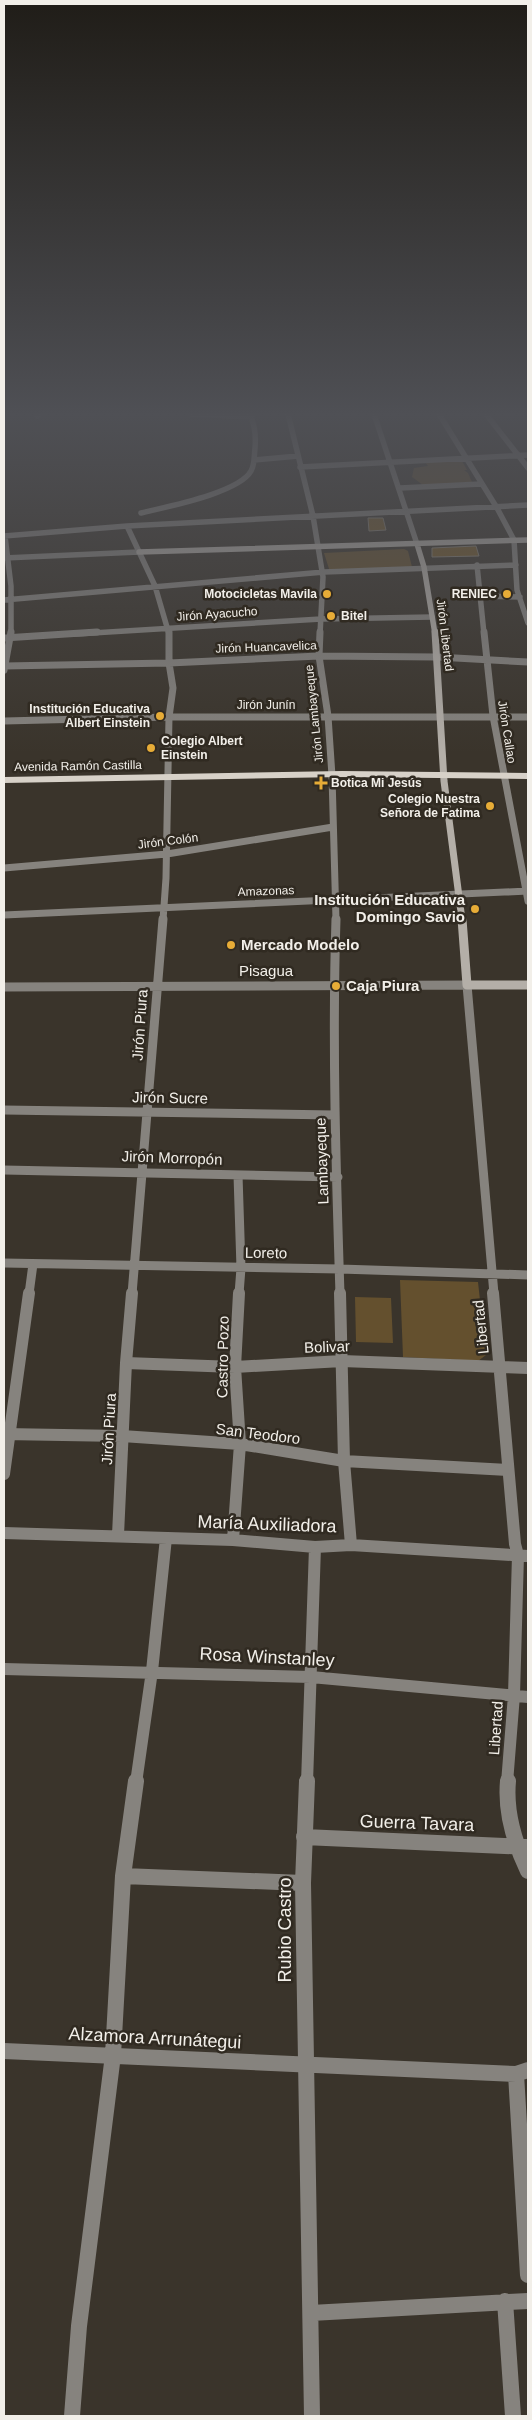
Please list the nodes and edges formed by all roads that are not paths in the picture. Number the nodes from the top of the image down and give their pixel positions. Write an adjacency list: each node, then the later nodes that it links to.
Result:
1 (116, 527): 6 (street)
2 (127, 527): 11 (street, Jirón Piura)
3 (315, 527): 10 (street, Jirón Lambayeque)
4 (411, 527): 9 (street, Jirón Libertad)
5 (507, 527): 7 (street)
6 (4, 536): 12 (street)
7 (514, 540): 8 (street); 9 (street); 14 (street)
8 (528, 540)
9 (417, 544): 10 (street); 15 (street, Jirón Libertad)
10 (319, 547): 11 (street); 16 (street, Jirón Lambayeque)
11 (139, 552): 12 (street); 17 (street, Jirón Piura)
12 (6, 558): 20 (street)
13 (477, 565): 14 (street); 15 (street); 18 (street, Jirón Callao)
14 (516, 565): 19 (street)
15 (424, 567): 16 (street); 23 (street, Jirón Libertad)
16 (323, 573): 17 (street); 24 (street, Jirón Lambayeque)
17 (155, 586): 20 (street); 26 (street, Jirón Piura)
18 (480, 596): 19 (street); 31 (street, Jirón Callao)
19 (520, 597): 22 (street)
20 (12, 599): 21 (street); 28 (street)
21 (4, 600)
22 (527, 616): 25 (street)
23 (432, 617): 24 (street, Jirón Ayacucho); 30 (street, Jirón Libertad)
24 (321, 619): 26 (street, Jirón Ayacucho); 29 (street, Jirón Lambayeque)
25 (528, 623)
26 (169, 628): 28 (street, Jirón Ayacucho); 33 (street, Jirón Piura)
27 (4, 638): 28 (street, Jirón Ayacucho)
28 (12, 638): 34 (street)
29 (319, 656): 30 (street, Jirón Huancavelica); 33 (street, Jirón Huancavelica); 35 (street, Jirón Lambayeque)
30 (437, 656): 31 (street, Jirón Huancavelica); 36 (street, Jirón Libertad)
31 (485, 660): 32 (street, Jirón Huancavelica); 37 (street, Jirón Callao)
32 (528, 662)
33 (169, 663): 34 (street, Jirón Huancavelica); 38 (street, Jirón Piura)
34 (4, 667)
35 (328, 716): 36 (street, Jirón Junín); 38 (street, Jirón Junín); 41 (street, Jirón Lambayeque)
36 (439, 716): 37 (street, Jirón Junín); 44 (street, Jirón Libertad)
37 (492, 716): 39 (street, Jirón Junín); 45 (street, Jirón Callao)
38 (169, 717): 40 (street, Jirón Junín); 42 (street, Jirón Piura)
39 (528, 717)
40 (4, 722)
41 (332, 776): 42 (main road, Avenida Ramón Castilla); 44 (main road, Avenida Ramón Castilla); 47 (street, Lambayeque)
42 (168, 778): 46 (main road, Avenida Ramón Castilla); 48 (street, Jirón Piura)
43 (528, 778): 45 (main road, Avenida Ramón Castilla)
44 (444, 779): 45 (main road, Avenida Ramón Castilla); 51 (street, Libertad)
45 (504, 779): 50 (street, Jirón Callao)
46 (4, 780)
47 (333, 827): 48 (street, Jirón Colón); 52 (street, Lambayeque)
48 (167, 854): 49 (street, Jirón Colón); 54 (street, Jirón Piura)
49 (4, 868)
50 (527, 891): 51 (street, Amazonas); 53 (street, Jirón Callao)
51 (460, 894): 52 (street, Amazonas); 58 (street, Libertad)
52 (337, 900): 54 (street, Amazonas); 57 (street, Lambayeque)
53 (528, 901)
54 (163, 907): 55 (street, Amazonas); 56 (street, Jirón Piura)
55 (4, 915)
56 (156, 985): 57 (street, Pisagua); 60 (street, Pisagua); 62 (street, Jirón Piura)
57 (334, 985): 58 (street, Pisagua); 63 (street, Lambayeque)
58 (467, 985): 59 (street, Pisagua); 73 (street, Libertad)
59 (528, 985)
60 (4, 987)
61 (4, 1110): 62 (street, Jirón Sucre)
62 (148, 1113): 63 (street, Jirón Sucre); 65 (street, Jirón Piura)
63 (335, 1114): 67 (street, Lambayeque)
64 (4, 1170): 65 (street, Jirón Morropón)
65 (142, 1171): 66 (street, Jirón Morropón); 70 (street, Jirón Piura)
66 (238, 1176): 67 (street, Jirón Morropón); 71 (street, Castro Pozo)
67 (338, 1177): 72 (street, Lambayeque)
68 (4, 1263): 69 (street, Loreto)
69 (33, 1264): 70 (street, Loreto); 80 (street)
70 (135, 1266): 71 (street, Loreto); 76 (street, Jirón Piura)
71 (241, 1268): 72 (street, Loreto); 77 (street, Castro Pozo)
72 (340, 1269): 73 (street, Loreto); 75 (street, Lambayeque)
73 (491, 1273): 74 (street, Loreto); 78 (street, Libertad)
74 (528, 1276)
75 (342, 1361): 77 (street, Bolivar); 78 (street, Bolivar); 83 (street, Lambayeque)
76 (126, 1362): 77 (street, Bolivar); 81 (street, Jirón Piura)
77 (234, 1367): 82 (street, Castro Pozo)
78 (501, 1367): 79 (street, Bolivar); 84 (street, Libertad)
79 (528, 1368)
80 (7, 1434): 81 (street, San Teodoro); 85 (street)
81 (122, 1436): 82 (street, San Teodoro); 87 (street, Jirón Piura)
82 (240, 1444): 83 (street, San Teodoro); 89 (street, Castro Pozo)
83 (344, 1461): 84 (street, San Teodoro); 90 (street, Lambayeque)
84 (508, 1470): 92 (street, Libertad)
85 (4, 1474)
86 (4, 1533): 87 (street, María Auxiliadora)
87 (118, 1535): 88 (street, María Auxiliadora)
88 (166, 1538): 89 (street, María Auxiliadora); 94 (street)
89 (233, 1540): 91 (street, María Auxiliadora)
90 (351, 1545): 91 (street, María Auxiliadora); 92 (street, María Auxiliadora)
91 (315, 1547): 95 (street, Rubio Castro)
92 (523, 1556): 96 (street, Libertad)
93 (4, 1669): 94 (street, Rosa Winstanley)
94 (152, 1671): 95 (street, Rosa Winstanley); 101 (street)
95 (311, 1677): 96 (street, Rosa Winstanley); 98 (street, Rubio Castro)
96 (514, 1695): 97 (street, Rosa Winstanley); 99 (street, Libertad)
97 (528, 1697)
98 (304, 1837): 99 (street, Guerra Tavara); 102 (street, Rubio Castro)
99 (522, 1847): 100 (street, Libertad)
100 (528, 1871)
101 (123, 1876): 102 (street); 104 (street)
102 (303, 1883): 105 (street, Rubio Castro)
103 (4, 2051): 104 (street, Alzamora Arrunátegui)
104 (113, 2055): 105 (street, Alzamora Arrunátegui); 111 (street)
105 (305, 2065): 106 (street, Alzamora Arrunátegui); 110 (street, Rubio Castro)
106 (522, 2072): 107 (street)
107 (528, 2275)
108 (505, 2301): 109 (street); 110 (street); 113 (street)
109 (528, 2301)
110 (311, 2313): 112 (street, Rubio Castro)
111 (72, 2416)
112 (312, 2416)
113 (513, 2416)

